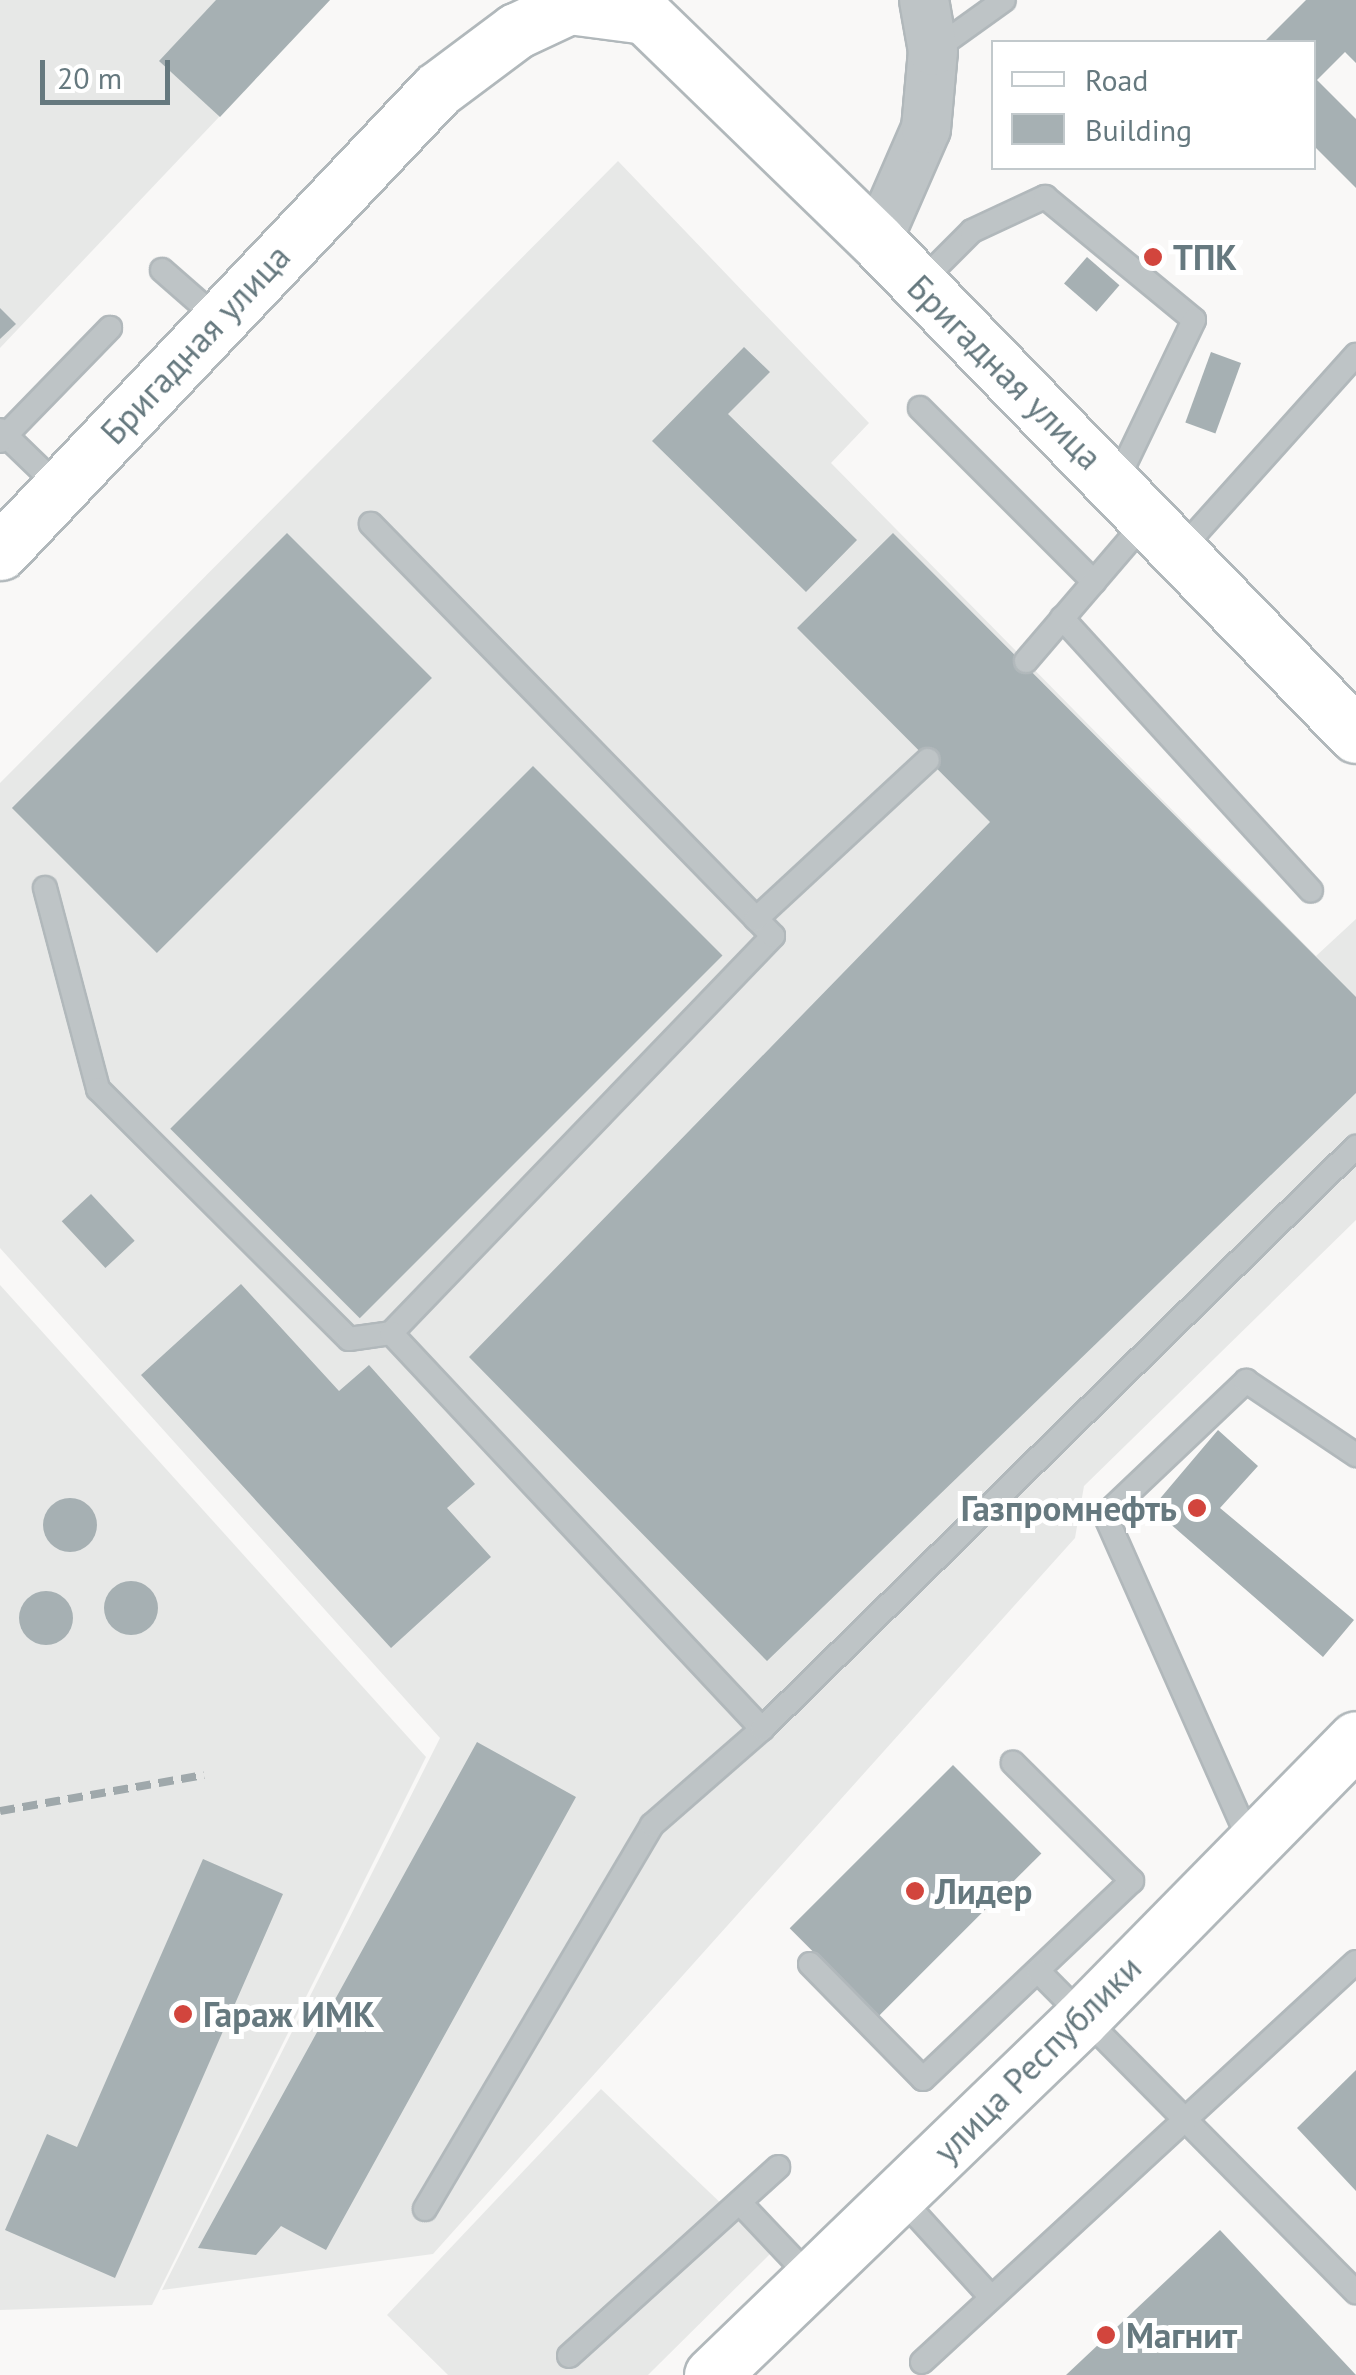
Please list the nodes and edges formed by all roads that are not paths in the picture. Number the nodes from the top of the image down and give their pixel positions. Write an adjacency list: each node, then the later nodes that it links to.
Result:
1 (924, 0): 4 (street)
2 (1004, 0): 4 (lane)
3 (638, 8): 5 (main road, Бригадная улица); 8 (main road, Бригадная улица)
4 (933, 50): 5 (street)
5 (877, 241): 7 (main road, Бригадная улица)
6 (162, 270): 8 (lane)
7 (918, 286): 14 (main road, Бригадная улица); 14 (lane)
8 (218, 319): 13 (main road, Бригадная улица)
9 (110, 328): 12 (lane)
10 (1356, 355): 14 (lane)
11 (920, 408): 17 (lane)
12 (2, 436): 13 (lane)
13 (60, 488): 16 (main road, Бригадная улица)
14 (1148, 518): 17 (lane); 20 (main road, Бригадная улица)
15 (372, 524): 24 (lane)
16 (0, 552)
17 (1094, 582): 18 (lane)
18 (1062, 618): 19 (lane); 23 (lane)
19 (1026, 661)
20 (1356, 735)
21 (928, 760): 24 (lane)
22 (45, 888): 26 (lane)
23 (1311, 891)
24 (756, 919): 26 (lane)
25 (1356, 1147): 28 (lane)
26 (390, 1332): 28 (lane)
27 (1356, 1455): 31 (lane)
28 (762, 1729): 40 (lane)
29 (1356, 1739): 31 (main road, улица Республики)
30 (1013, 1763): 34 (lane)
31 (1250, 1842): 35 (main road, улица Республики)
32 (1356, 1962): 36 (lane)
33 (810, 1964): 34 (lane)
34 (1038, 1971): 35 (lane)
35 (1080, 2019): 36 (lane); 38 (main road, улица Республики)
36 (1184, 2120): 42 (lane); 43 (lane)
37 (778, 2166): 39 (lane)
38 (899, 2196): 41 (main road, улица Республики); 43 (lane)
39 (742, 2204): 41 (lane); 44 (lane)
40 (425, 2209)
41 (814, 2281): 46 (main road, улица Республики)
42 (1356, 2292)
43 (991, 2297): 45 (lane)
44 (569, 2356)
45 (922, 2362)
46 (712, 2375)

